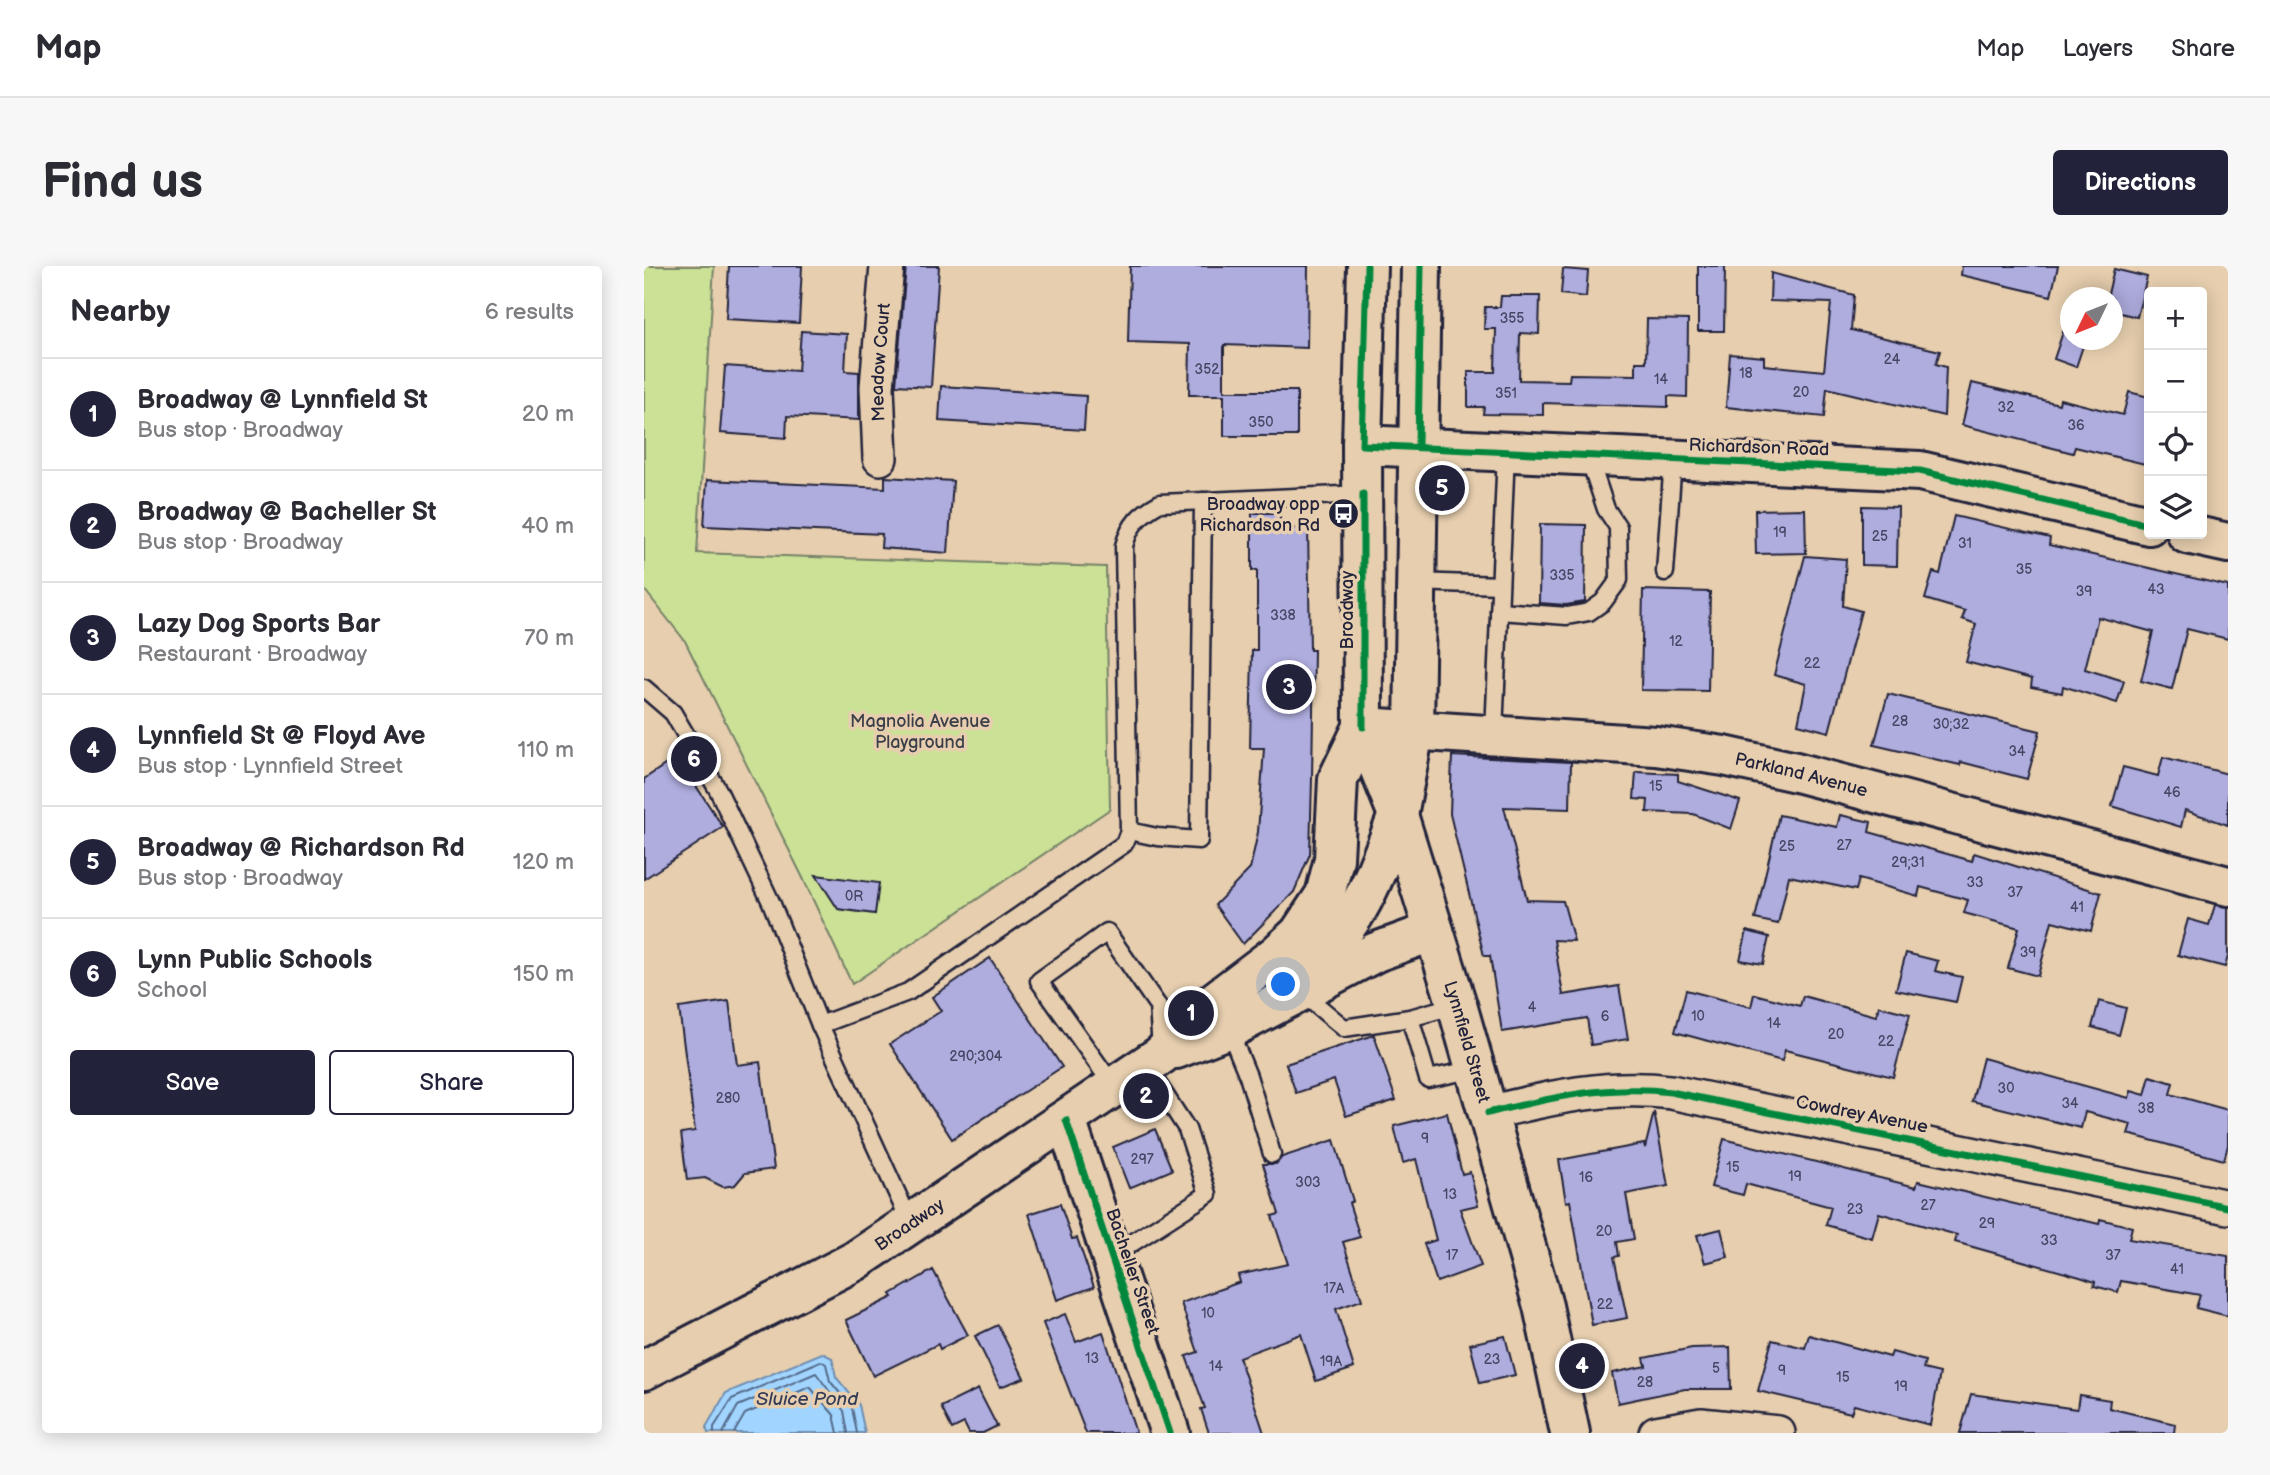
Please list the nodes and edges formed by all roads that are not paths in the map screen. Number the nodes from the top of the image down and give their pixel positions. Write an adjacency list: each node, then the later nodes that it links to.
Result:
1 (887, 266): 8 (street, Meadow Court)
2 (1367, 266): 4 (main road, Broadway)
3 (1421, 266): 5 (main road, Broadway)
4 (1362, 445): 5 (main road, Richardson Road); 10 (main road, Broadway)
5 (1418, 446): 6 (main road, Richardson Road); 16 (main road, Broadway)
6 (1506, 451): 7 (main road, Richardson Road); 17 (lane)
7 (1588, 455): 9 (main road, Richardson Road); 18 (lane)
8 (880, 458)
9 (1674, 459): 12 (main road, Richardson Road); 15 (lane)
10 (1363, 494): 11 (lane); 20 (main road, Broadway)
11 (1203, 501): 24 (lane); 24 (lane)
12 (2144, 524)
13 (2207, 538): 14 (main road)
14 (2228, 543)
15 (1665, 572)
16 (1415, 582): 17 (lane); 21 (main road, Broadway)
17 (1500, 585): 18 (lane)
18 (1499, 611): 22 (lane)
19 (644, 688): 31 (lane)
20 (1363, 727): 21 (main road, Parkland Avenue); 23 (main road, Broadway); 29 (main road, Broadway)
21 (1414, 732): 22 (main road, Parkland Avenue); 23 (main road, Broadway)
22 (1494, 733): 25 (main road, Parkland Avenue)
23 (1398, 815): 26 (main road, Lynnfield Street); 29 (main road, Broadway)
24 (1129, 831): 31 (lane)
25 (2228, 886)
26 (1434, 931): 27 (main road, Broadway); 28 (main road, Lynnfield Street)
27 (1300, 991): 29 (main road, Broadway); 30 (lane)
28 (1457, 1005): 30 (lane); 33 (main road, Lynnfield Street)
29 (1227, 1018): 32 (main road, Broadway); 37 (lane)
30 (1410, 1018): 33 (lane)
31 (820, 1025): 39 (lane)
32 (1154, 1060): 34 (main road, Broadway); 34 (lane); 40 (lane)
33 (1475, 1069): 35 (main road, Lynnfield Street)
34 (1114, 1087): 36 (main road, Broadway)
35 (1488, 1113): 38 (street, Cowdrey Avenue); 43 (main road, Lynnfield Street)
36 (1066, 1120): 39 (main road, Broadway); 40 (main road, Bacheller Street)
37 (1272, 1154)
38 (2228, 1207)
39 (911, 1224): 41 (main road, Broadway)
40 (1112, 1256): 42 (main road, Bacheller Street)
41 (644, 1370)
42 (1170, 1433)
43 (1570, 1433)
44 (1656, 1433): 45 (street)
45 (1778, 1433)

